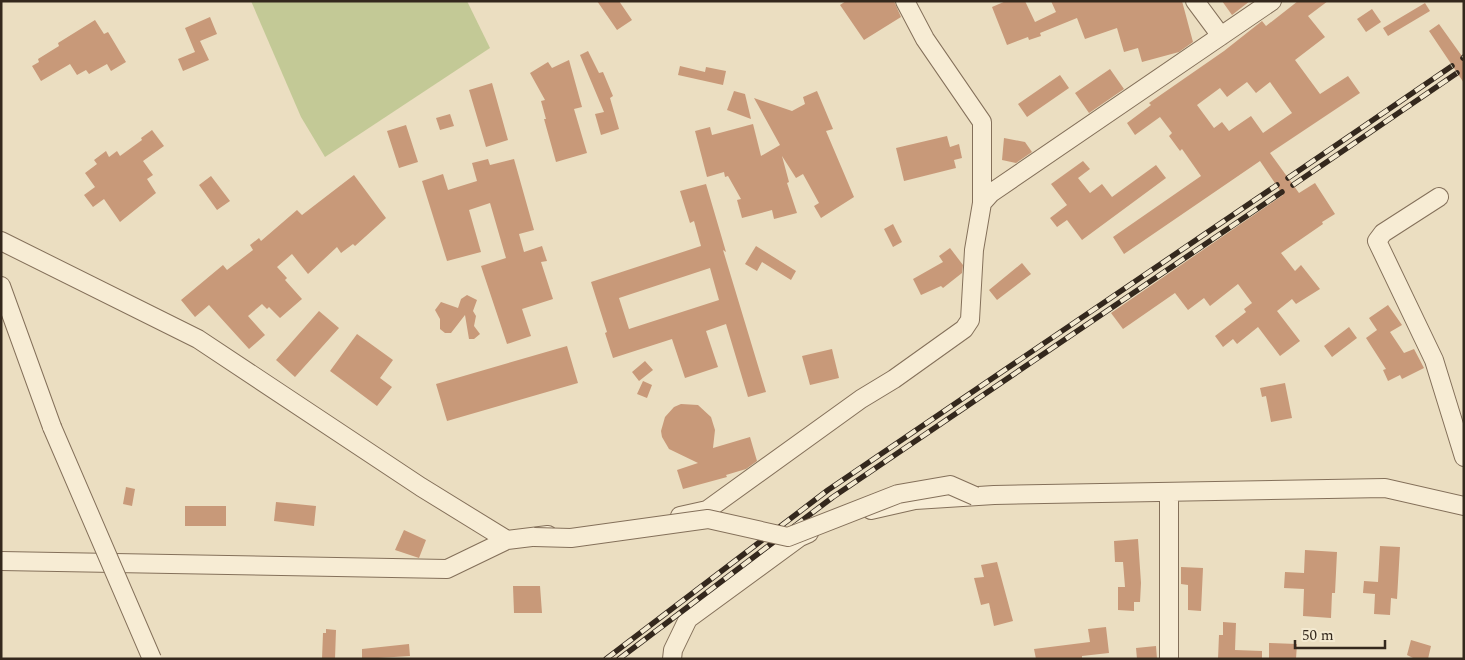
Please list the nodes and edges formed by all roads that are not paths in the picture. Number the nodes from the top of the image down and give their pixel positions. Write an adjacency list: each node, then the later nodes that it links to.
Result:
1 (904, 1): 6 (street)
2 (1195, 1): 4 (street)
3 (1272, 1): 4 (street)
4 (1221, 36): 6 (street)
5 (1439, 197): 9 (street)
6 (982, 203): 13 (street)
7 (1, 241): 14 (street)
8 (1, 286): 16 (street, bridge)
9 (1464, 457)
10 (1169, 493): 11 (street); 12 (street); 18 (street)
11 (975, 496): 13 (street, bridge); 17 (street)
12 (1464, 506)
13 (534, 537): 14 (street)
14 (507, 540): 15 (street)
15 (1, 561)
16 (152, 659)
17 (672, 659)
18 (1169, 659)

